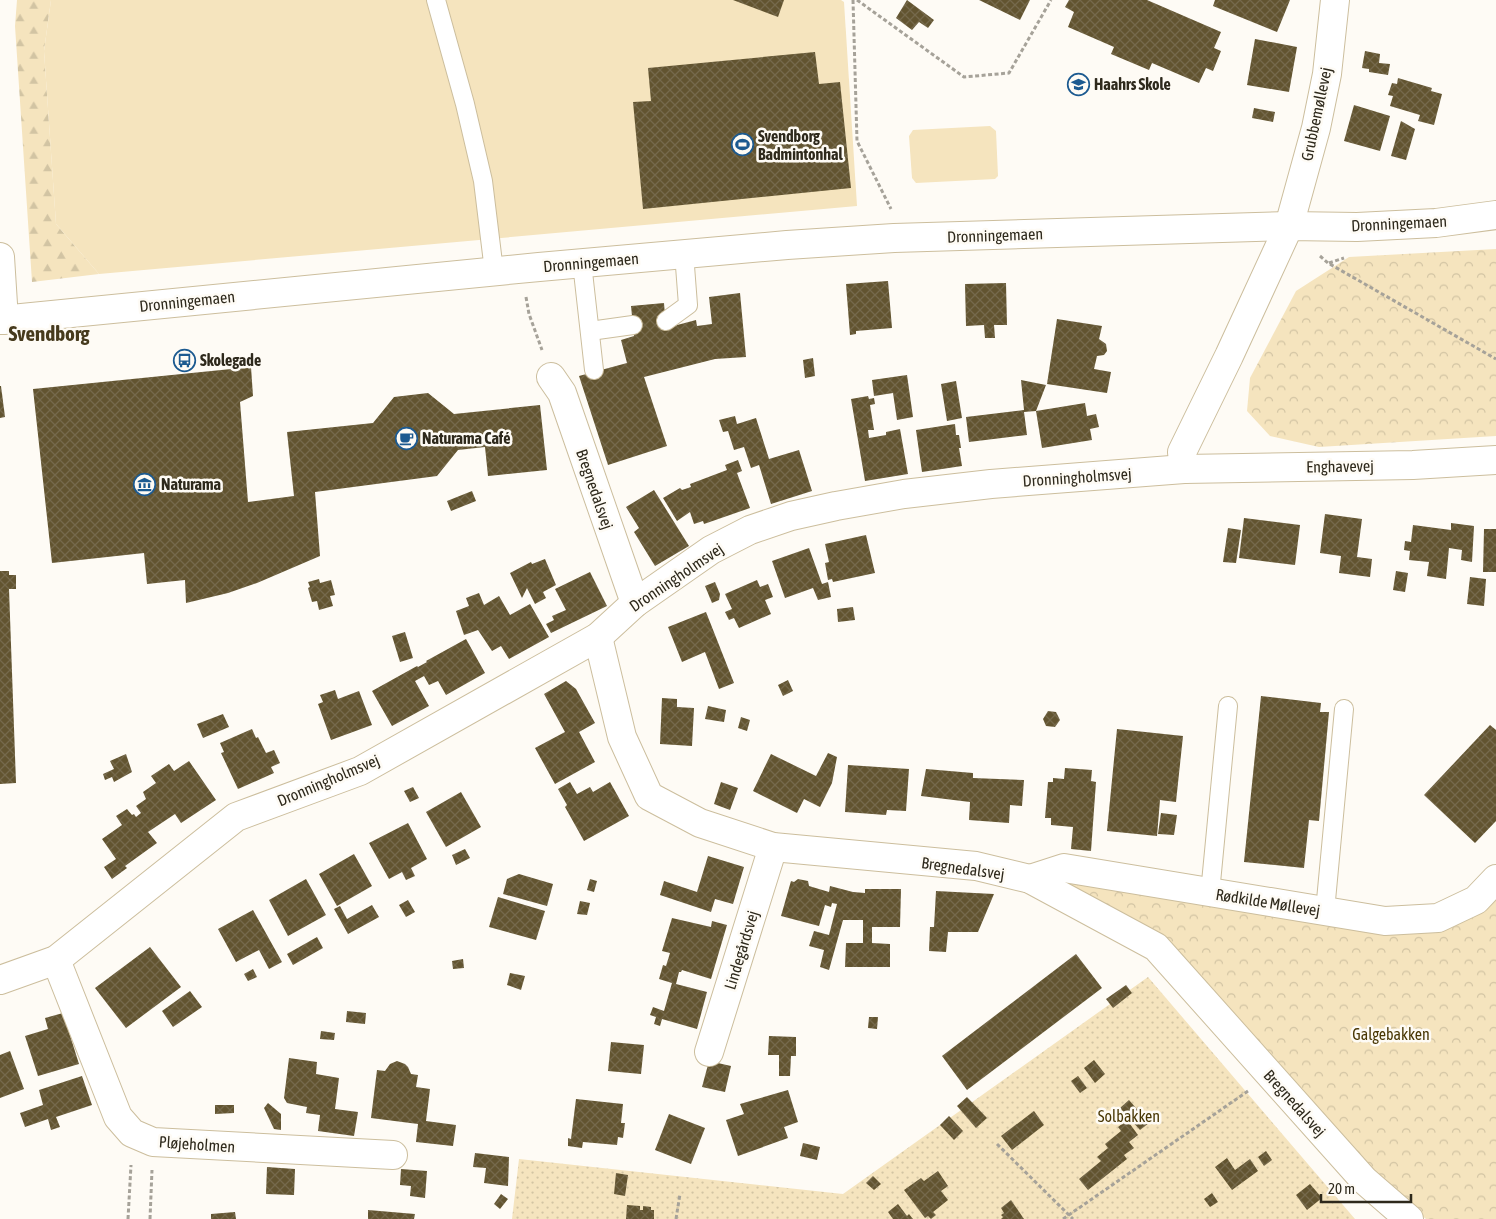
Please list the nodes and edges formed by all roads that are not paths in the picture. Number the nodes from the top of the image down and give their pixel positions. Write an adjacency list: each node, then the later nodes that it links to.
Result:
1 (436, 0): 8 (lane)
2 (1335, 0): 4 (street, Grubbemøllevej)
3 (1496, 215): 4 (street, Dronningemaen)
4 (1289, 226): 5 (street, Dronningemaen); 16 (street)
5 (684, 253): 7 (street, Dronningemaen); 10 (lane)
6 (0, 257): 9 (street)
7 (582, 263): 8 (street, Dronningemaen); 12 (lane)
8 (494, 271): 9 (street, Dronningemaen)
9 (2, 320)
10 (666, 321)
11 (633, 325): 12 (lane)
12 (590, 331): 13 (lane)
13 (594, 370)
14 (551, 378): 17 (street, Bregnedalsvej)
15 (1496, 460): 16 (street, Enghavevej)
16 (1184, 469): 17 (street, Dronningholmsvej)
17 (635, 603): 18 (street, Dronningholmsvej)
18 (598, 637): 21 (street, Bregnedalsvej); 26 (street, Dronningholmsvej)
19 (1228, 706): 24 (lane)
20 (1344, 709): 25 (lane)
21 (773, 847): 22 (street, Bregnedalsvej); 28 (street, Lindegårdsvej)
22 (1030, 879): 24 (street, Rødkilde Møllevej); 30 (street, Bregnedalsvej)
23 (1496, 879): 25 (street, Rødkilde Møllevej)
24 (1210, 892): 25 (street, Rødkilde Møllevej)
25 (1325, 911)
26 (56, 960): 27 (street, Dronningholmsvej); 29 (street, Pløjeholmen)
27 (0, 980)
28 (709, 1052)
29 (393, 1155)
30 (1409, 1219)

